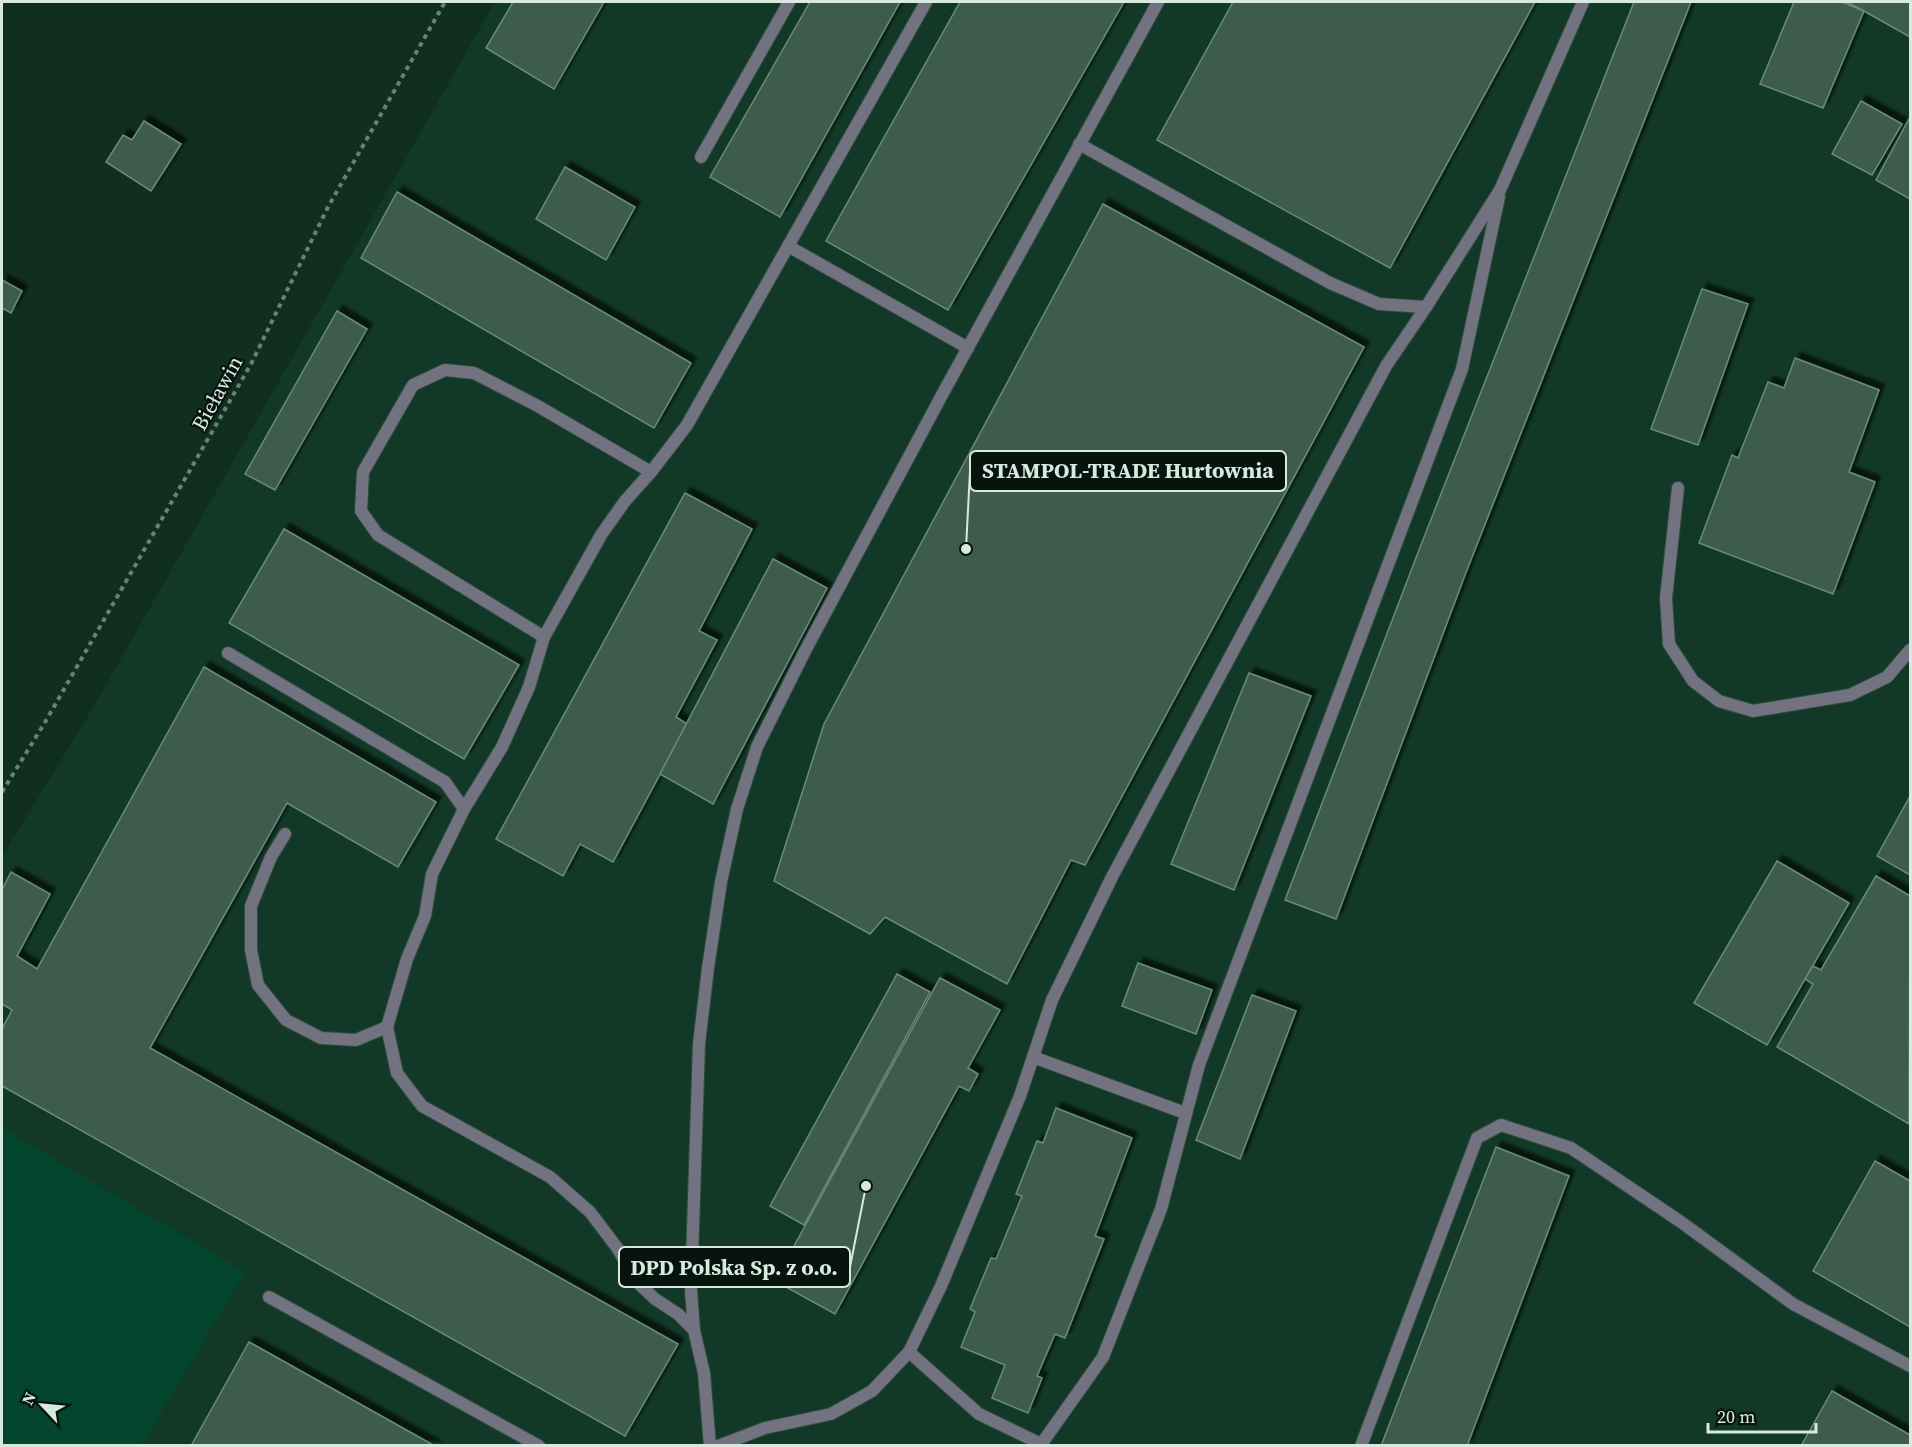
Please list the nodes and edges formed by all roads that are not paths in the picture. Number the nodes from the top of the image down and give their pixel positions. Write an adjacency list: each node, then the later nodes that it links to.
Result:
1 (789, 2): 6 (lane)
2 (926, 2): 8 (lane)
3 (1158, 2): 5 (lane)
4 (1583, 2): 7 (lane)
5 (1079, 144): 9 (lane); 10 (lane)
6 (701, 157)
7 (1500, 190): 9 (lane); 20 (lane)
8 (788, 246): 10 (lane); 11 (lane)
9 (1426, 307): 19 (lane)
10 (968, 348): 22 (lane)
11 (651, 472): 13 (lane); 13 (lane)
12 (1678, 488): 14 (lane)
13 (544, 637): 16 (lane)
14 (1911, 650)
15 (228, 652): 16 (lane)
16 (464, 809): 18 (lane)
17 (285, 834): 18 (lane)
18 (387, 1027): 22 (lane)
19 (1033, 1057): 20 (lane); 23 (lane)
20 (1185, 1113): 25 (lane)
21 (269, 1297): 26 (lane)
22 (694, 1330): 27 (lane)
23 (909, 1352): 25 (lane); 28 (lane)
24 (1911, 1366): 29 (lane)
25 (1041, 1445)
26 (539, 1446)
27 (710, 1446)
28 (718, 1446)
29 (1361, 1446)

